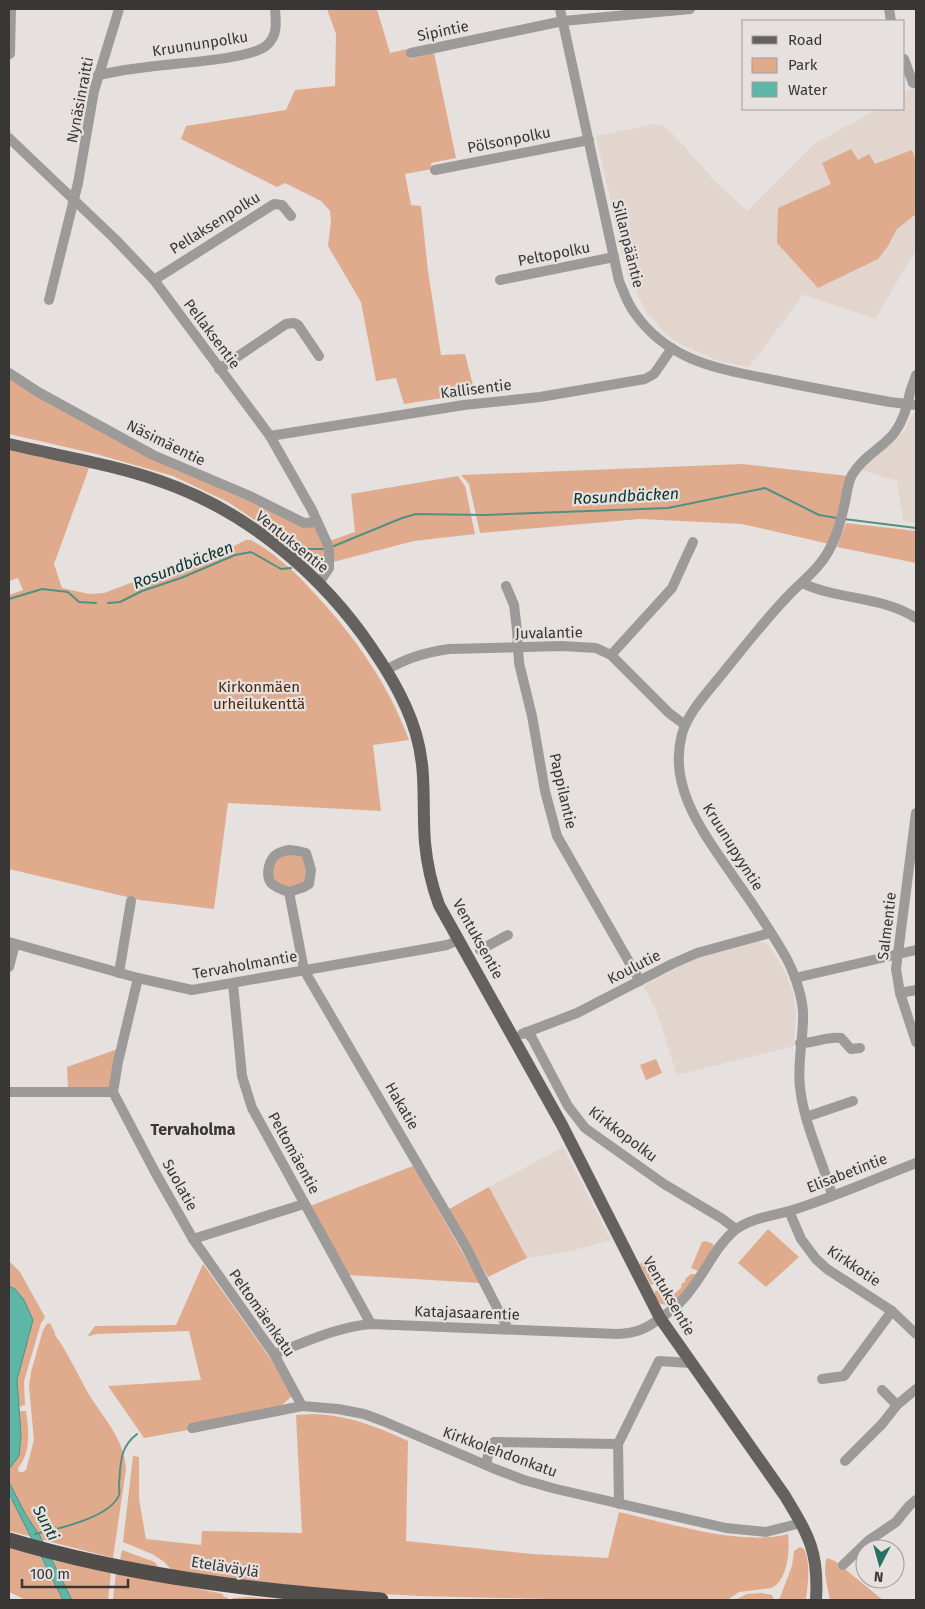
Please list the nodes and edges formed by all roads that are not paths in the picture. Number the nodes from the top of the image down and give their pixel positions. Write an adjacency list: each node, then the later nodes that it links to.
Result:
1 (11, 9): 8 (street)
2 (118, 9): 10 (street, Nynäsinraitti)
3 (275, 9): 10 (street, Kruununpolku)
4 (560, 9): 6 (street, Sillanpääntie)
5 (690, 9): 6 (street, Sipintie)
6 (563, 21): 7 (street, Sipintie); 13 (street, Sillanpääntie)
7 (411, 53)
8 (10, 54)
9 (905, 63): 11 (street)
10 (98, 75): 15 (street, Nynäsinraitti)
11 (911, 84)
12 (9, 138): 15 (street, Pellaksentie)
13 (589, 140): 14 (street, Pölsonpolku); 17 (street, Sillanpääntie)
14 (435, 170)
15 (74, 199): 18 (street, Pellaksentie); 20 (street, Nynäsinraitti)
16 (291, 216): 18 (street, Pellaksenpolku)
17 (614, 257): 19 (street, Peltopolku); 21 (street, Sillanpääntie)
18 (154, 280): 23 (street, Pellaksentie)
19 (500, 280)
20 (49, 300)
21 (672, 348): 26 (street, Sillanpääntie); 27 (street, Kallisentie)
22 (319, 356): 23 (street)
23 (219, 369): 27 (street, Pellaksentie)
24 (9, 373): 29 (street, Näsimäentie)
25 (916, 375): 26 (street, Kruunupyyntie)
26 (912, 404): 32 (street, Kruunupyyntie)
27 (270, 436): 29 (street, Pellaksentie)
28 (9, 444): 31 (main road, Ventuksentie)
29 (317, 522): 31 (street, Pellaksentie)
30 (693, 542): 36 (street)
31 (319, 583): 37 (main road, Ventuksentie)
32 (802, 583): 34 (street); 38 (street, Kruunupyyntie)
33 (506, 586): 35 (street, Pappilantie)
34 (916, 618)
35 (518, 648): 36 (street, Juvalantie); 37 (street, Juvalantie); 54 (street, Pappilantie)
36 (611, 655): 38 (street, Juvalantie)
37 (387, 670): 44 (main road, Ventuksentie)
38 (685, 724): 42 (street, Kruunupyyntie)
39 (916, 813): 48 (street, Salmentie)
40 (289, 892): 40 (street); 50 (street, Hakatie)
41 (132, 901): 51 (street)
42 (770, 933): 53 (street, Kruunupyyntie); 54 (street, Koulutie)
43 (508, 935): 46 (street)
44 (459, 940): 50 (street, Tervaholmantie); 58 (main road, Ventuksentie)
45 (12, 943): 49 (street); 51 (street, Tervaholmantie)
46 (480, 950)
47 (916, 950): 48 (street)
48 (898, 954): 53 (street); 57 (street, Salmentie)
49 (9, 967)
50 (304, 970): 55 (street, Tervaholmantie); 75 (street, Hakatie)
51 (119, 973): 52 (street, Tervaholmantie)
52 (138, 978): 55 (street, Tervaholmantie); 63 (street)
53 (795, 978): 60 (street, Kruunupyyntie)
54 (640, 981): 58 (street, Koulutie)
55 (233, 984): 68 (street, Peltomäentie)
56 (916, 990): 57 (street)
57 (900, 993): 59 (street, Salmentie)
58 (520, 1035): 70 (street, Kirkkopolku); 73 (main road, Ventuksentie)
59 (916, 1042)
60 (800, 1043): 61 (street); 65 (street, Kruunupyyntie)
61 (860, 1048)
62 (9, 1092): 63 (street)
63 (113, 1092): 71 (street, Suolatie)
64 (854, 1101): 65 (street)
65 (806, 1117): 67 (street, Kruunupyyntie)
66 (916, 1163): 67 (street, Elisabetintie)
67 (832, 1195): 69 (street, Elisabetintie)
68 (304, 1204): 71 (street); 74 (street, Peltomäentie)
69 (789, 1211): 70 (street, Elisabetintie); 72 (street, Kirkkotie)
70 (736, 1230): 73 (street, Katajasaarentie)
71 (193, 1239): 77 (street, Peltomäenkatu)
72 (892, 1311): 76 (street, Kirkkotie); 79 (street)
73 (660, 1318): 75 (street, Katajasaarentie); 78 (main road, Ventuksentie)
74 (371, 1324): 75 (street, Katajasaarentie); 77 (street, Katajasaarentie)
75 (508, 1329)
76 (916, 1334)
77 (274, 1354): 83 (street, Peltomäenkatu)
78 (690, 1363): 85 (street); 90 (main road, Ventuksentie)
79 (822, 1379)
80 (916, 1389): 82 (street)
81 (882, 1390): 82 (street)
82 (897, 1405): 86 (street)
83 (302, 1406): 84 (street, Kirkkolehdonkatu); 87 (street, Kirkkolehdonkatu)
84 (192, 1428)
85 (618, 1444): 87 (street); 89 (street)
86 (845, 1461)
87 (486, 1466): 89 (street, Kirkkolehdonkatu)
88 (916, 1500): 92 (street)
89 (619, 1504): 90 (street, Kirkkolehdonkatu)
90 (801, 1523): 94 (main road, Ventuksentie)
91 (9, 1540): 93 (highway, Eteläväylä)
92 (843, 1565)
93 (381, 1600)
94 (816, 1600)

